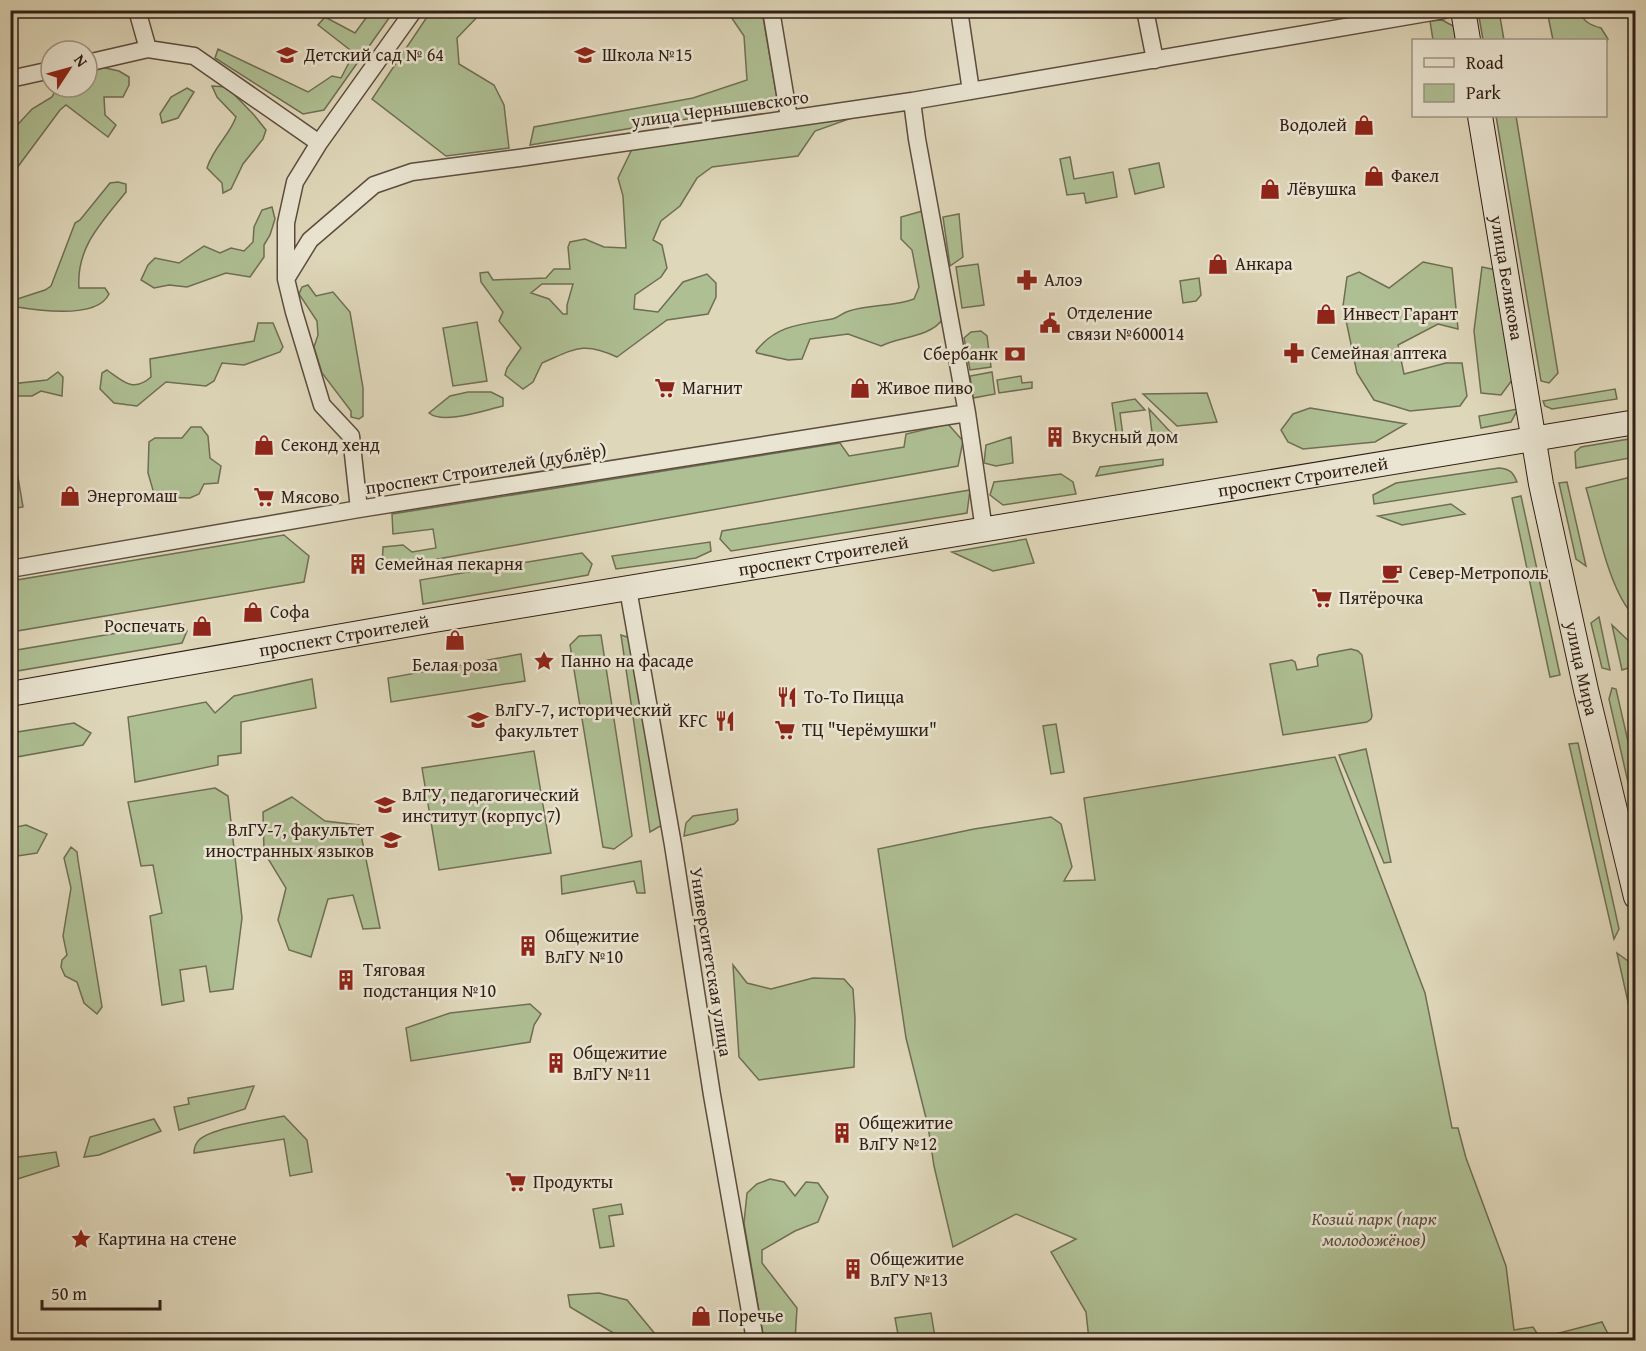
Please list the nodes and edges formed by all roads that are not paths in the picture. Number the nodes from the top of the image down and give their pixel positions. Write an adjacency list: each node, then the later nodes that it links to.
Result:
1 (137, 10): 9 (street)
2 (414, 10): 18 (street)
3 (771, 10): 17 (street)
4 (958, 10): 14 (street)
5 (1145, 10): 11 (street)
6 (1444, 10): 11 (street, улица Чернышевского)
7 (1463, 10): 8 (main road)
8 (1468, 39)
9 (148, 49): 10 (street); 18 (street)
10 (99, 60)
11 (1155, 60): 14 (street, улица Чернышевского)
12 (39, 73): 13 (street)
13 (10, 79)
14 (971, 91): 15 (street, улица Чернышевского)
15 (912, 101): 17 (street, улица Чернышевского); 20 (street)
16 (1480, 117): 22 (main road, улица Белякова)
17 (789, 118): 19 (street, улица Чернышевского)
18 (319, 143): 19 (street)
19 (286, 279): 23 (street)
20 (967, 413): 23 (street, проспект Строителей (дублёр)); 24 (street)
21 (1635, 422): 22 (main road, проспект Строителей)
22 (1535, 439): 24 (main road, проспект Строителей); 28 (main road, улица Мира)
23 (359, 509): 25 (street, проспект Строителей (дублёр))
24 (984, 530): 26 (main road, проспект Строителей)
25 (10, 568)
26 (628, 589): 27 (main road, проспект Строителей); 29 (street, Университетская улица)
27 (10, 694)
28 (1635, 897)
29 (755, 1341)

